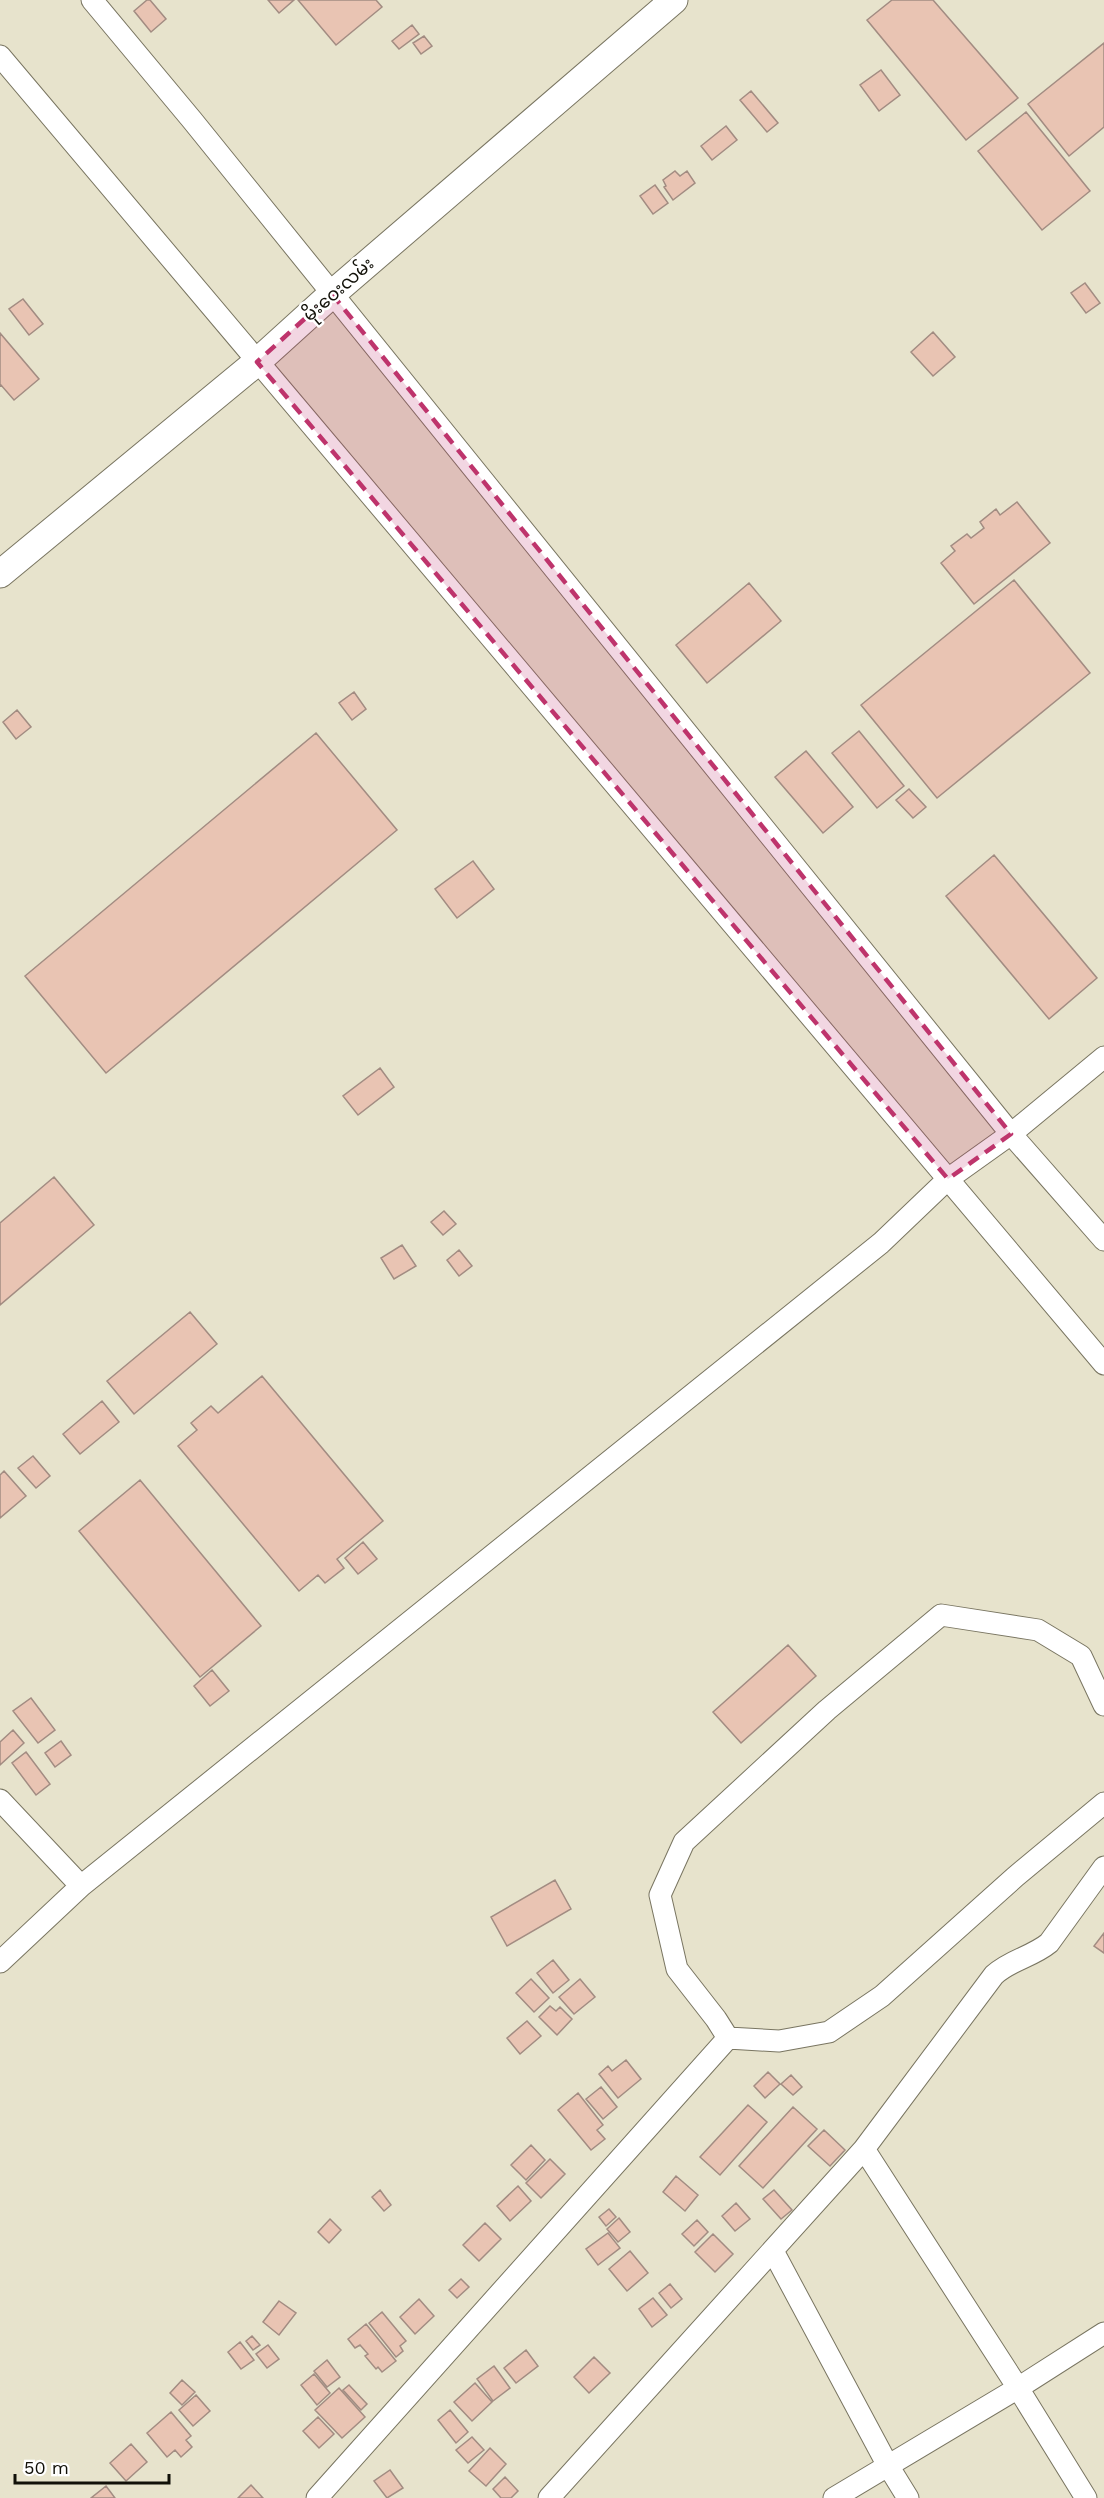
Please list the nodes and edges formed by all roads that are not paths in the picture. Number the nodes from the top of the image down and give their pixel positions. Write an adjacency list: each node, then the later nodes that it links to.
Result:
1 (92, 0): 4 (street)
2 (674, 0): 4 (street, မိုးဝေးလမ်း)
3 (0, 56): 5 (street)
4 (332, 294): 5 (street, မိုးဝေးလမ်း); 8 (street)
5 (257, 362): 6 (street, မိုးဝေးလမ်း); 9 (street)
6 (0, 574)
7 (1104, 1057): 8 (street)
8 (1011, 1134): 9 (street); 10 (street)
9 (948, 1179): 11 (street); 16 (street)
10 (1104, 1240)
11 (1104, 1364)
12 (1104, 1706): 18 (street)
13 (0, 1800): 16 (street)
14 (1104, 1803): 18 (street)
15 (1104, 1867): 19 (street)
16 (81, 1886): 17 (street)
17 (0, 1962)
18 (728, 2038): 24 (street)
19 (864, 2150): 20 (street); 22 (street)
20 (773, 2251): 23 (street); 25 (street)
21 (1104, 2333): 22 (street)
22 (1018, 2388): 23 (street); 28 (street)
23 (887, 2464): 26 (street); 27 (street)
24 (317, 2498)
25 (549, 2498)
26 (834, 2498)
27 (908, 2498)
28 (1086, 2498)

